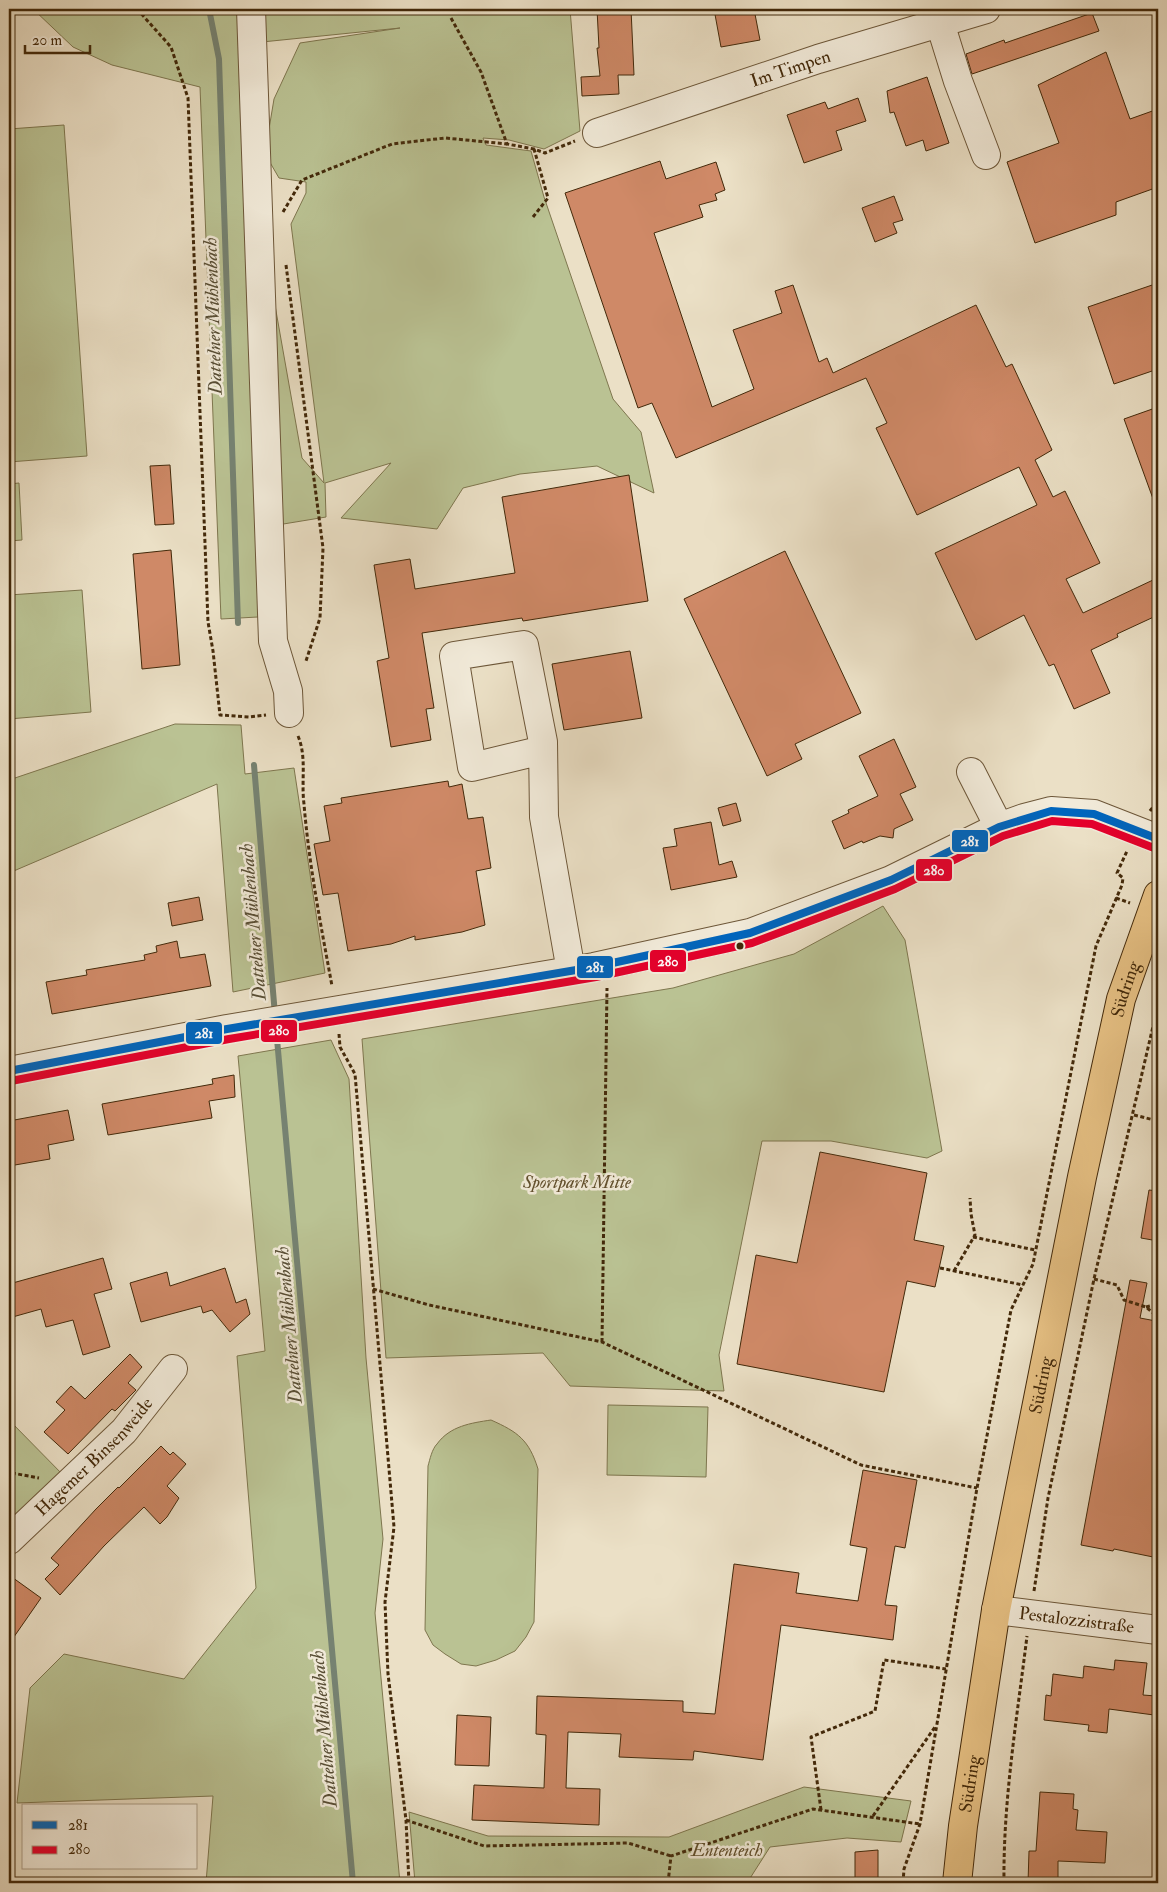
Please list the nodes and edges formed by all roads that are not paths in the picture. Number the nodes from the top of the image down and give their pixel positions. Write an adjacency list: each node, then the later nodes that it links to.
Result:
1 (245, 9): 5 (street)
2 (251, 9): 5 (street)
3 (986, 9): 4 (street, Im Timpen)
4 (942, 18): 6 (street, Im Timpen); 7 (street)
5 (253, 44): 8 (street)
6 (597, 133)
7 (986, 155)
8 (289, 713)
9 (543, 750): 9 (street); 14 (street)
10 (971, 772): 11 (street)
11 (999, 827): 12 (street); 14 (street)
12 (1158, 839)
13 (1158, 895): 18 (main road, Südring)
14 (571, 971): 15 (street)
15 (9, 1071)
16 (173, 1369): 17 (street, Hagemer Binsenweide)
17 (9, 1540)
18 (996, 1610): 19 (street, Pestalozzistraße); 20 (main road, Südring)
19 (1158, 1630)
20 (957, 1883)

